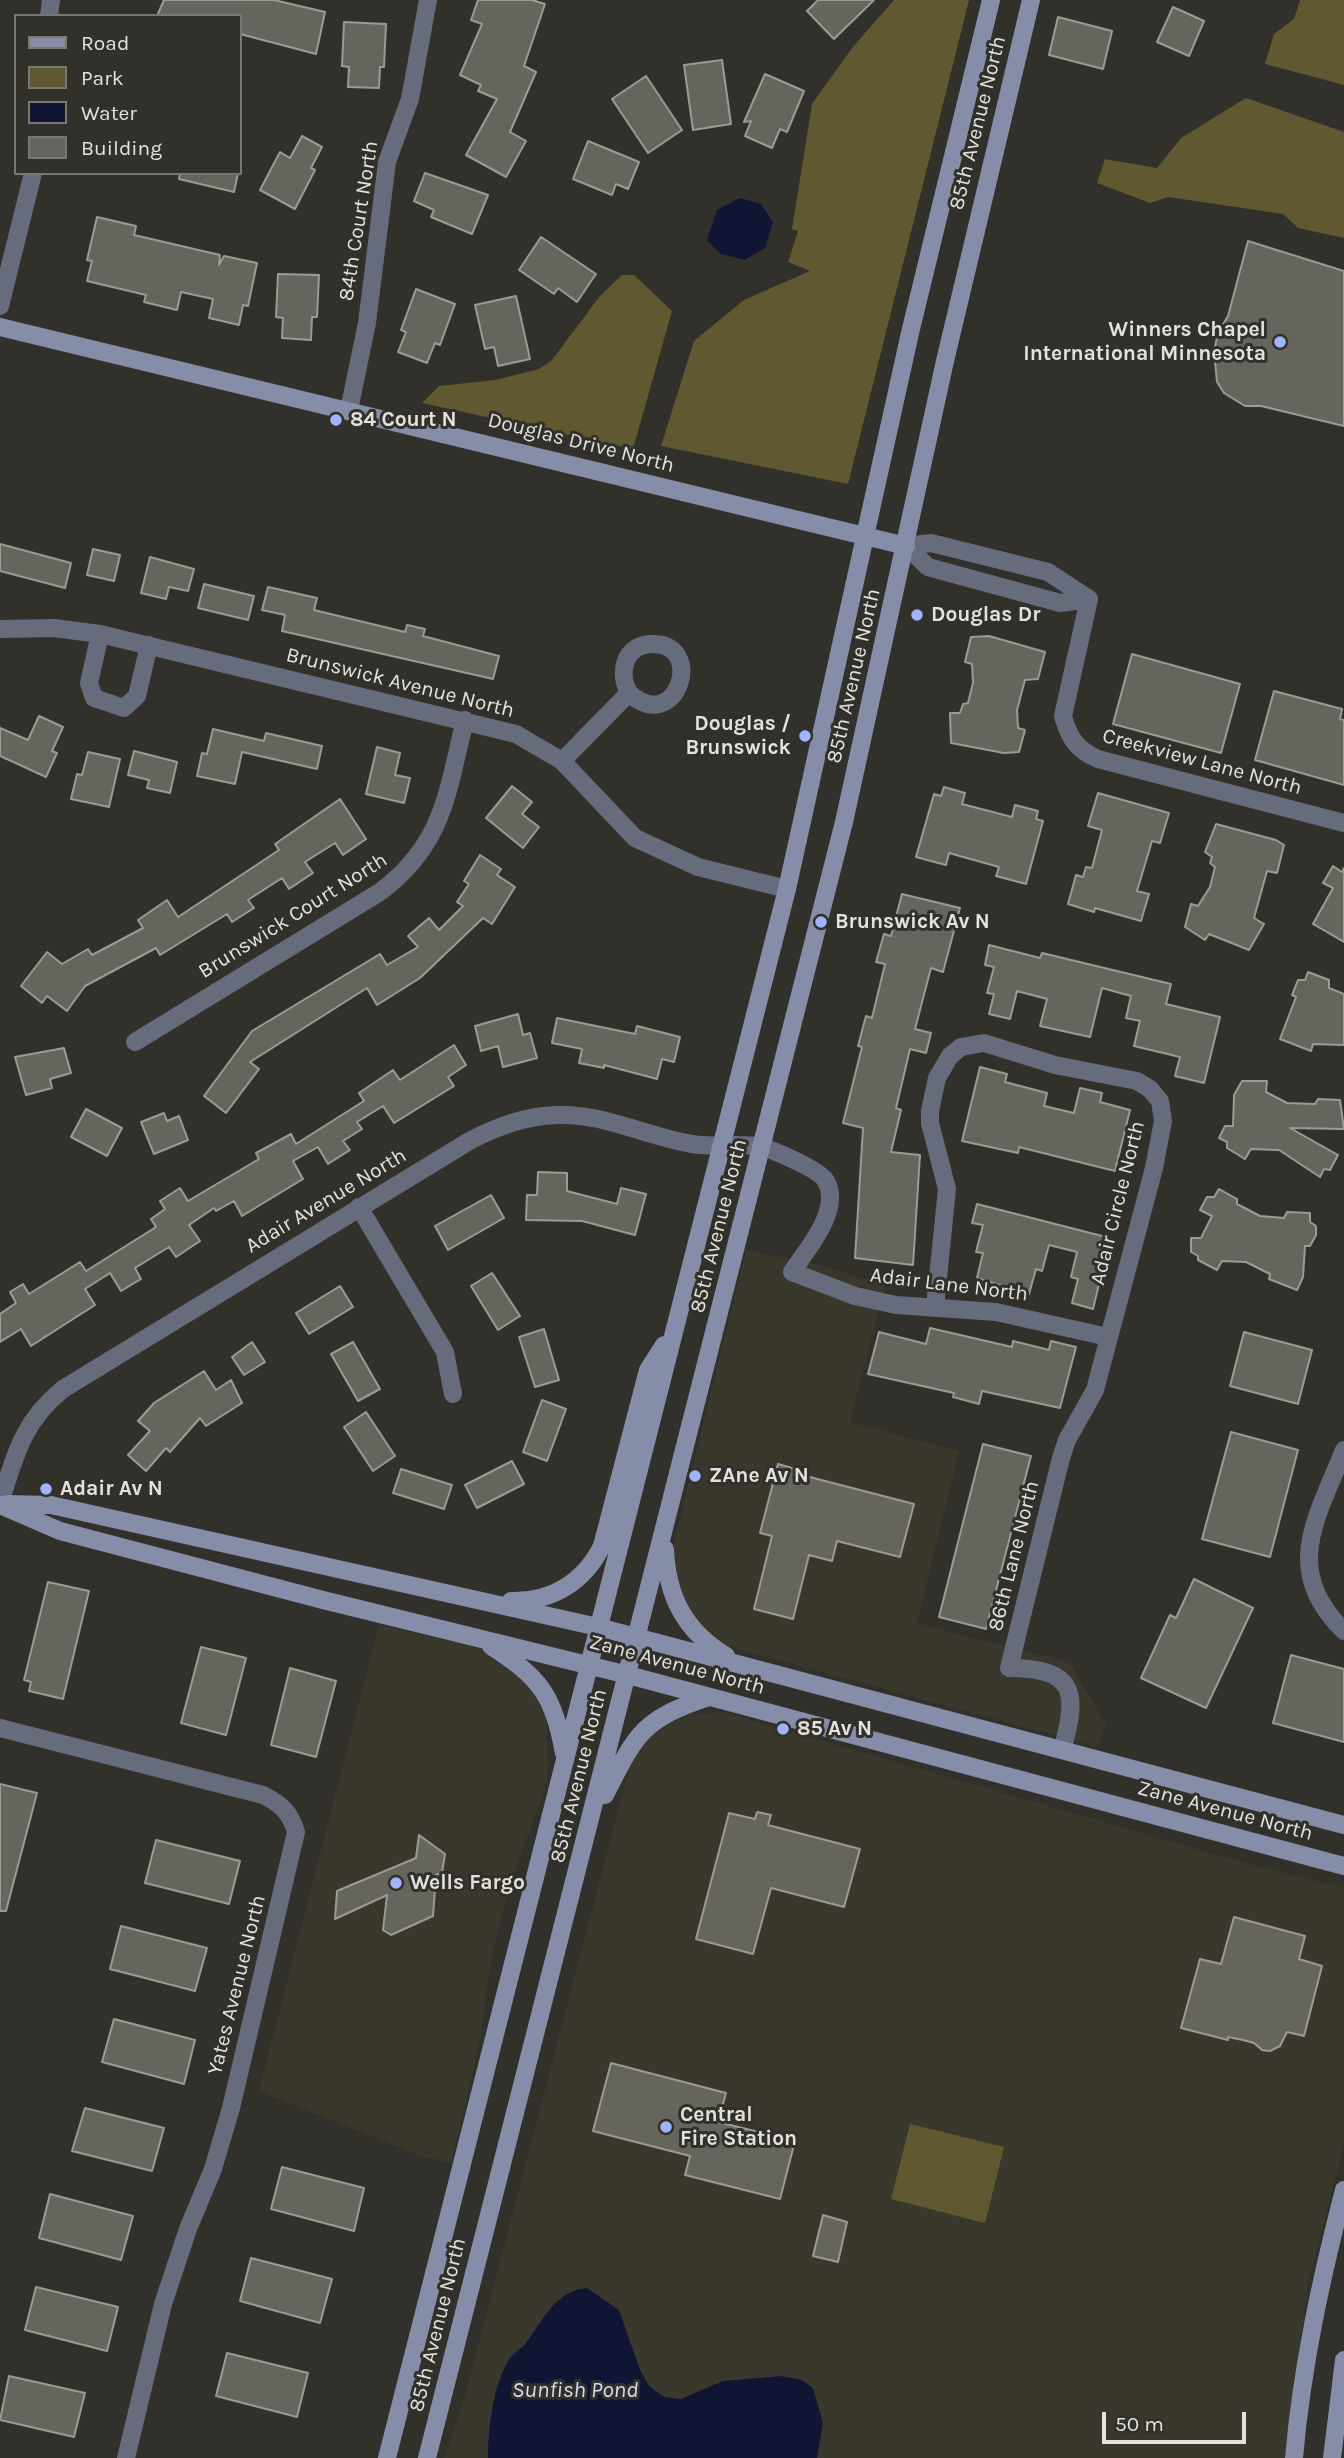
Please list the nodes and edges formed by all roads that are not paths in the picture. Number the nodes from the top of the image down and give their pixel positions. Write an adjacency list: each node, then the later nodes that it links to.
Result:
1 (428, 0): 7 (street, 84th Court North)
2 (991, 0): 8 (main road, 85th Avenue North)
3 (1031, 0): 9 (main road, 85th Avenue North)
4 (33, 175): 5 (street)
5 (0, 306)
6 (0, 327): 7 (main road, Douglas Drive North)
7 (349, 410): 8 (main road, Douglas Drive North)
8 (866, 536): 9 (main road, Douglas Drive North); 18 (main road, 85th Avenue North)
9 (906, 546): 10 (street, Douglas Drive North); 10 (street, Douglas Drive North); 21 (main road, 85th Avenue North)
10 (1089, 599): 17 (street, Creekview Lane North)
11 (0, 629): 12 (street, Brunswick Avenue North)
12 (100, 634): 13 (street, Brunswick Avenue North); 13 (street)
13 (149, 646): 15 (street, Brunswick Avenue North)
14 (629, 693): 16 (street)
15 (466, 720): 16 (street, Brunswick Avenue North); 19 (street, Brunswick Court North)
16 (562, 761): 18 (street, Brunswick Avenue North)
17 (1344, 823)
18 (787, 888): 20 (main road, 85th Avenue North)
19 (135, 1042)
20 (721, 1144): 21 (street, Adair Avenue North); 22 (street, Adair Avenue North); 24 (main road, 85th Avenue North)
21 (762, 1147): 23 (street, Adair Lane North); 29 (main road, 85th Avenue North)
22 (359, 1207): 26 (street); 28 (street, Adair Avenue North)
23 (935, 1307): 25 (street, Adair Lane North); 25 (street, Adair Circle North)
24 (674, 1331): 30 (main road); 31 (main road, 85th Avenue North)
25 (1108, 1337): 40 (street, 86th Lane North)
26 (453, 1394)
27 (1344, 1450): 32 (street)
28 (0, 1504): 30 (main road, Zane Avenue North); 34 (main road, Zane Avenue North)
29 (664, 1530): 33 (main road, 85th Avenue North); 36 (main road)
30 (485, 1600): 31 (main road, Zane Avenue North)
31 (598, 1627): 33 (main road, Zane Avenue North); 35 (main road, 85th Avenue North)
32 (1344, 1631)
33 (637, 1637): 36 (main road, Zane Avenue North); 37 (main road, 85th Avenue North)
34 (479, 1638): 35 (main road, Zane Avenue North); 41 (main road)
35 (589, 1665): 37 (main road, Zane Avenue North); 41 (main road, 85th Avenue North)
36 (775, 1673): 40 (main road, Zane Avenue North)
37 (628, 1675): 38 (main road, Zane Avenue North); 43 (main road, 85th Avenue North)
38 (709, 1697): 43 (main road); 44 (main road, Zane Avenue North)
39 (0, 1728): 47 (street, Yates Avenue North)
40 (1062, 1750): 42 (main road, Zane Avenue North)
41 (565, 1761): 48 (main road, 85th Avenue North)
42 (1344, 1825)
43 (589, 1826): 49 (main road, 85th Avenue North)
44 (1344, 1866)
45 (1344, 2190): 50 (main road)
46 (1344, 2360): 51 (main road)
47 (126, 2458)
48 (387, 2458)
49 (427, 2458)
50 (1294, 2458)
51 (1332, 2458)

